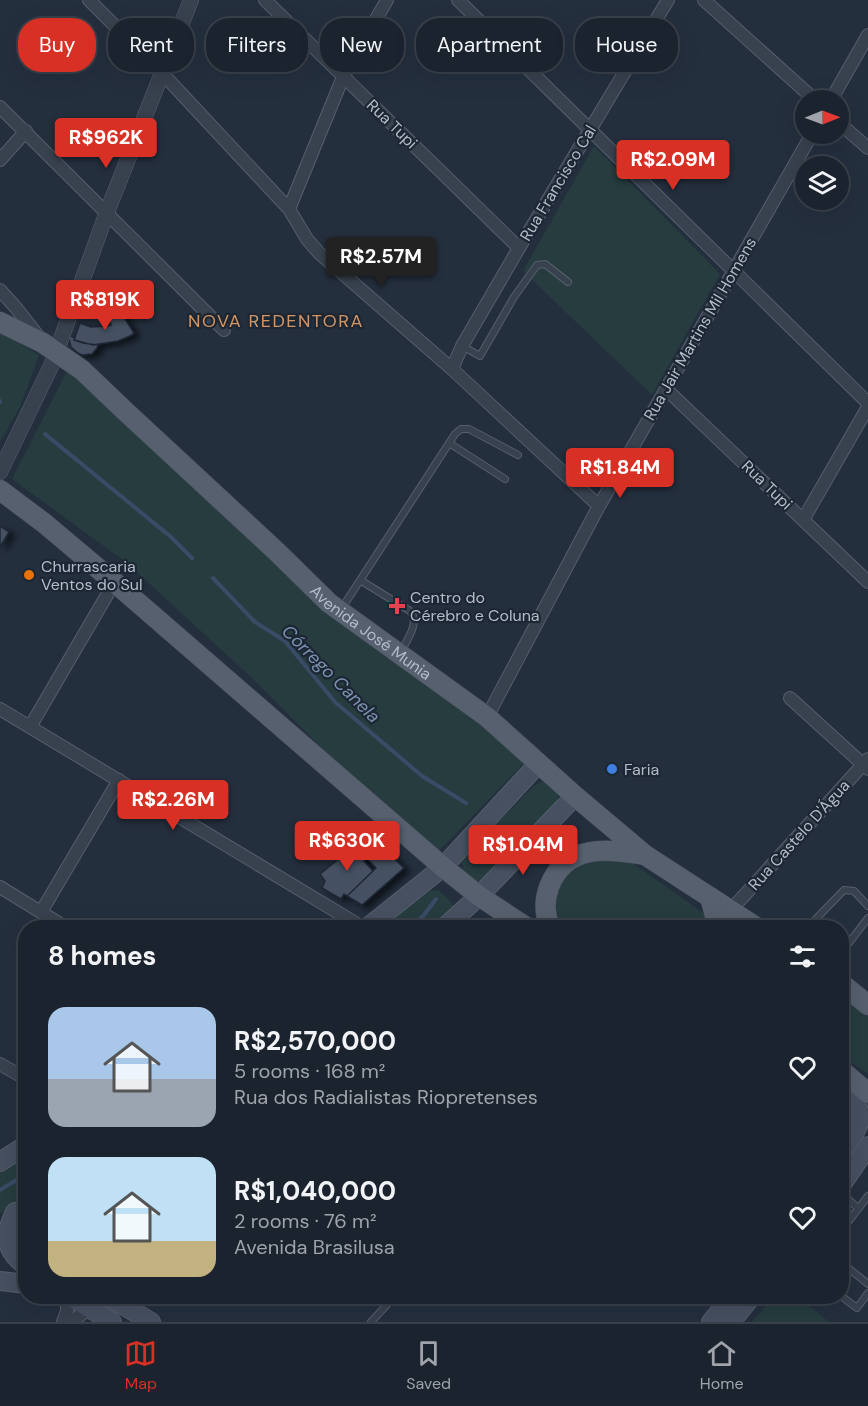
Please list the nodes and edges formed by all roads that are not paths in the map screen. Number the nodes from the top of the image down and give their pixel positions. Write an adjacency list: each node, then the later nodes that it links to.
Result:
1 (89, 0): 9 (street)
2 (191, 0): 9 (street)
3 (265, 0): 10 (street, Rua Tupi)
4 (387, 0): 10 (street)
5 (458, 0): 14 (street)
6 (668, 0): 14 (street, Rua Francisco Cal)
7 (705, 0): 11 (street)
8 (868, 35): 12 (street)
9 (162, 73): 20 (street); 21 (street)
10 (343, 77): 20 (street); 22 (street, Rua Tupi)
11 (804, 90)
12 (837, 90)
13 (0, 107): 15 (street)
14 (591, 130): 22 (street, Rua Francisco Cal); 23 (street)
15 (26, 131): 19 (street); 21 (street)
16 (849, 132): 18 (street)
17 (806, 144): 23 (street, Rua Jair Martins Mil Homens)
18 (868, 148)
19 (0, 160)
20 (289, 209): 30 (street)
21 (107, 212): 27 (street); 29 (street)
22 (519, 248): 28 (street, Rua Francisco Cal)
23 (733, 270): 31 (street, Rua Jair Martins Mil Homens); 32 (street)
24 (568, 282): 28 (lane)
25 (0, 290): 29 (street)
26 (0, 322): 29 (main road, Avenida José Munia)
27 (224, 330)
28 (462, 346): 30 (street, Rua Francisco Cal)
29 (50, 347): 35 (street); 43 (main road, Avenida José Munia)
30 (452, 369): 38 (street)
31 (666, 388): 38 (street, Rua Jair Martins Mil Homens); 39 (street, Rua Tupi)
32 (868, 405): 39 (street)
33 (449, 443): 34 (lane); 36 (lane); 40 (lane)
34 (518, 455)
35 (0, 472)
36 (505, 479)
37 (0, 490): 41 (main road)
38 (599, 506): 47 (street, Rua Jair Martins Mil Homens)
39 (803, 520): 42 (street, Rua Tupi)
40 (360, 580): 43 (lane); 44 (lane)
41 (113, 581): 48 (street); 54 (main road)
42 (868, 582)
43 (340, 611): 44 (main road, Avenida José Munia)
44 (400, 653): 47 (main road, Avenida José Munia)
45 (790, 698): 50 (street)
46 (0, 709): 48 (street)
47 (486, 717): 49 (main road, Avenida José Munia)
48 (30, 727): 51 (street)
49 (538, 764): 52 (main road, Avenida José Munia); 54 (main road)
50 (866, 764): 61 (street, Rua Castelo D'Água)
51 (119, 780): 59 (street); 63 (street)
52 (575, 796): 53 (main road, Avenida José Munia); 56 (main road)
53 (645, 855): 57 (main road, Avenida José Munia); 67 (main road)
54 (442, 867): 56 (main road); 64 (main road)
55 (0, 887): 59 (street)
56 (479, 896): 65 (main road); 66 (main road)
57 (710, 897): 61 (main road, Avenida José Munia); 68 (main road)
58 (868, 906): 69 (lane)
59 (41, 912): 62 (street)
60 (868, 918): 70 (lane)
61 (727, 919)
62 (54, 920)
63 (350, 920)
64 (377, 920)
65 (453, 920)
66 (515, 920)
67 (548, 920)
68 (715, 920)
69 (815, 920)
70 (849, 943)
71 (849, 990): 72 (main road)
72 (868, 1005)
73 (0, 1064): 74 (street)
74 (18, 1074)
75 (849, 1077): 76 (main road)
76 (868, 1093)
77 (849, 1094): 78 (main road)
78 (849, 1141)
79 (868, 1146): 82 (main road)
80 (18, 1150): 81 (main road)
81 (0, 1162)
82 (849, 1174)
83 (868, 1196): 85 (lane)
84 (849, 1200): 85 (lane)
85 (858, 1208): 87 (lane)
86 (14, 1213): 89 (main road)
87 (849, 1220)
88 (0, 1255): 90 (main road)
89 (18, 1260)
90 (18, 1264)
91 (849, 1269): 94 (lane)
92 (0, 1281): 93 (main road)
93 (18, 1283)
94 (868, 1284)
95 (868, 1293): 96 (lane)
96 (849, 1302)
97 (68, 1304): 104 (street)
98 (83, 1304): 103 (main road)
99 (121, 1304): 107 (main road)
100 (388, 1304): 108 (lane)
101 (726, 1304): 109 (main road)
102 (746, 1304): 110 (main road)
103 (90, 1308): 105 (street); 106 (main road)
104 (63, 1322)
105 (70, 1322)
106 (112, 1322)
107 (151, 1322)
108 (371, 1322)
109 (711, 1322)
110 (731, 1322)

